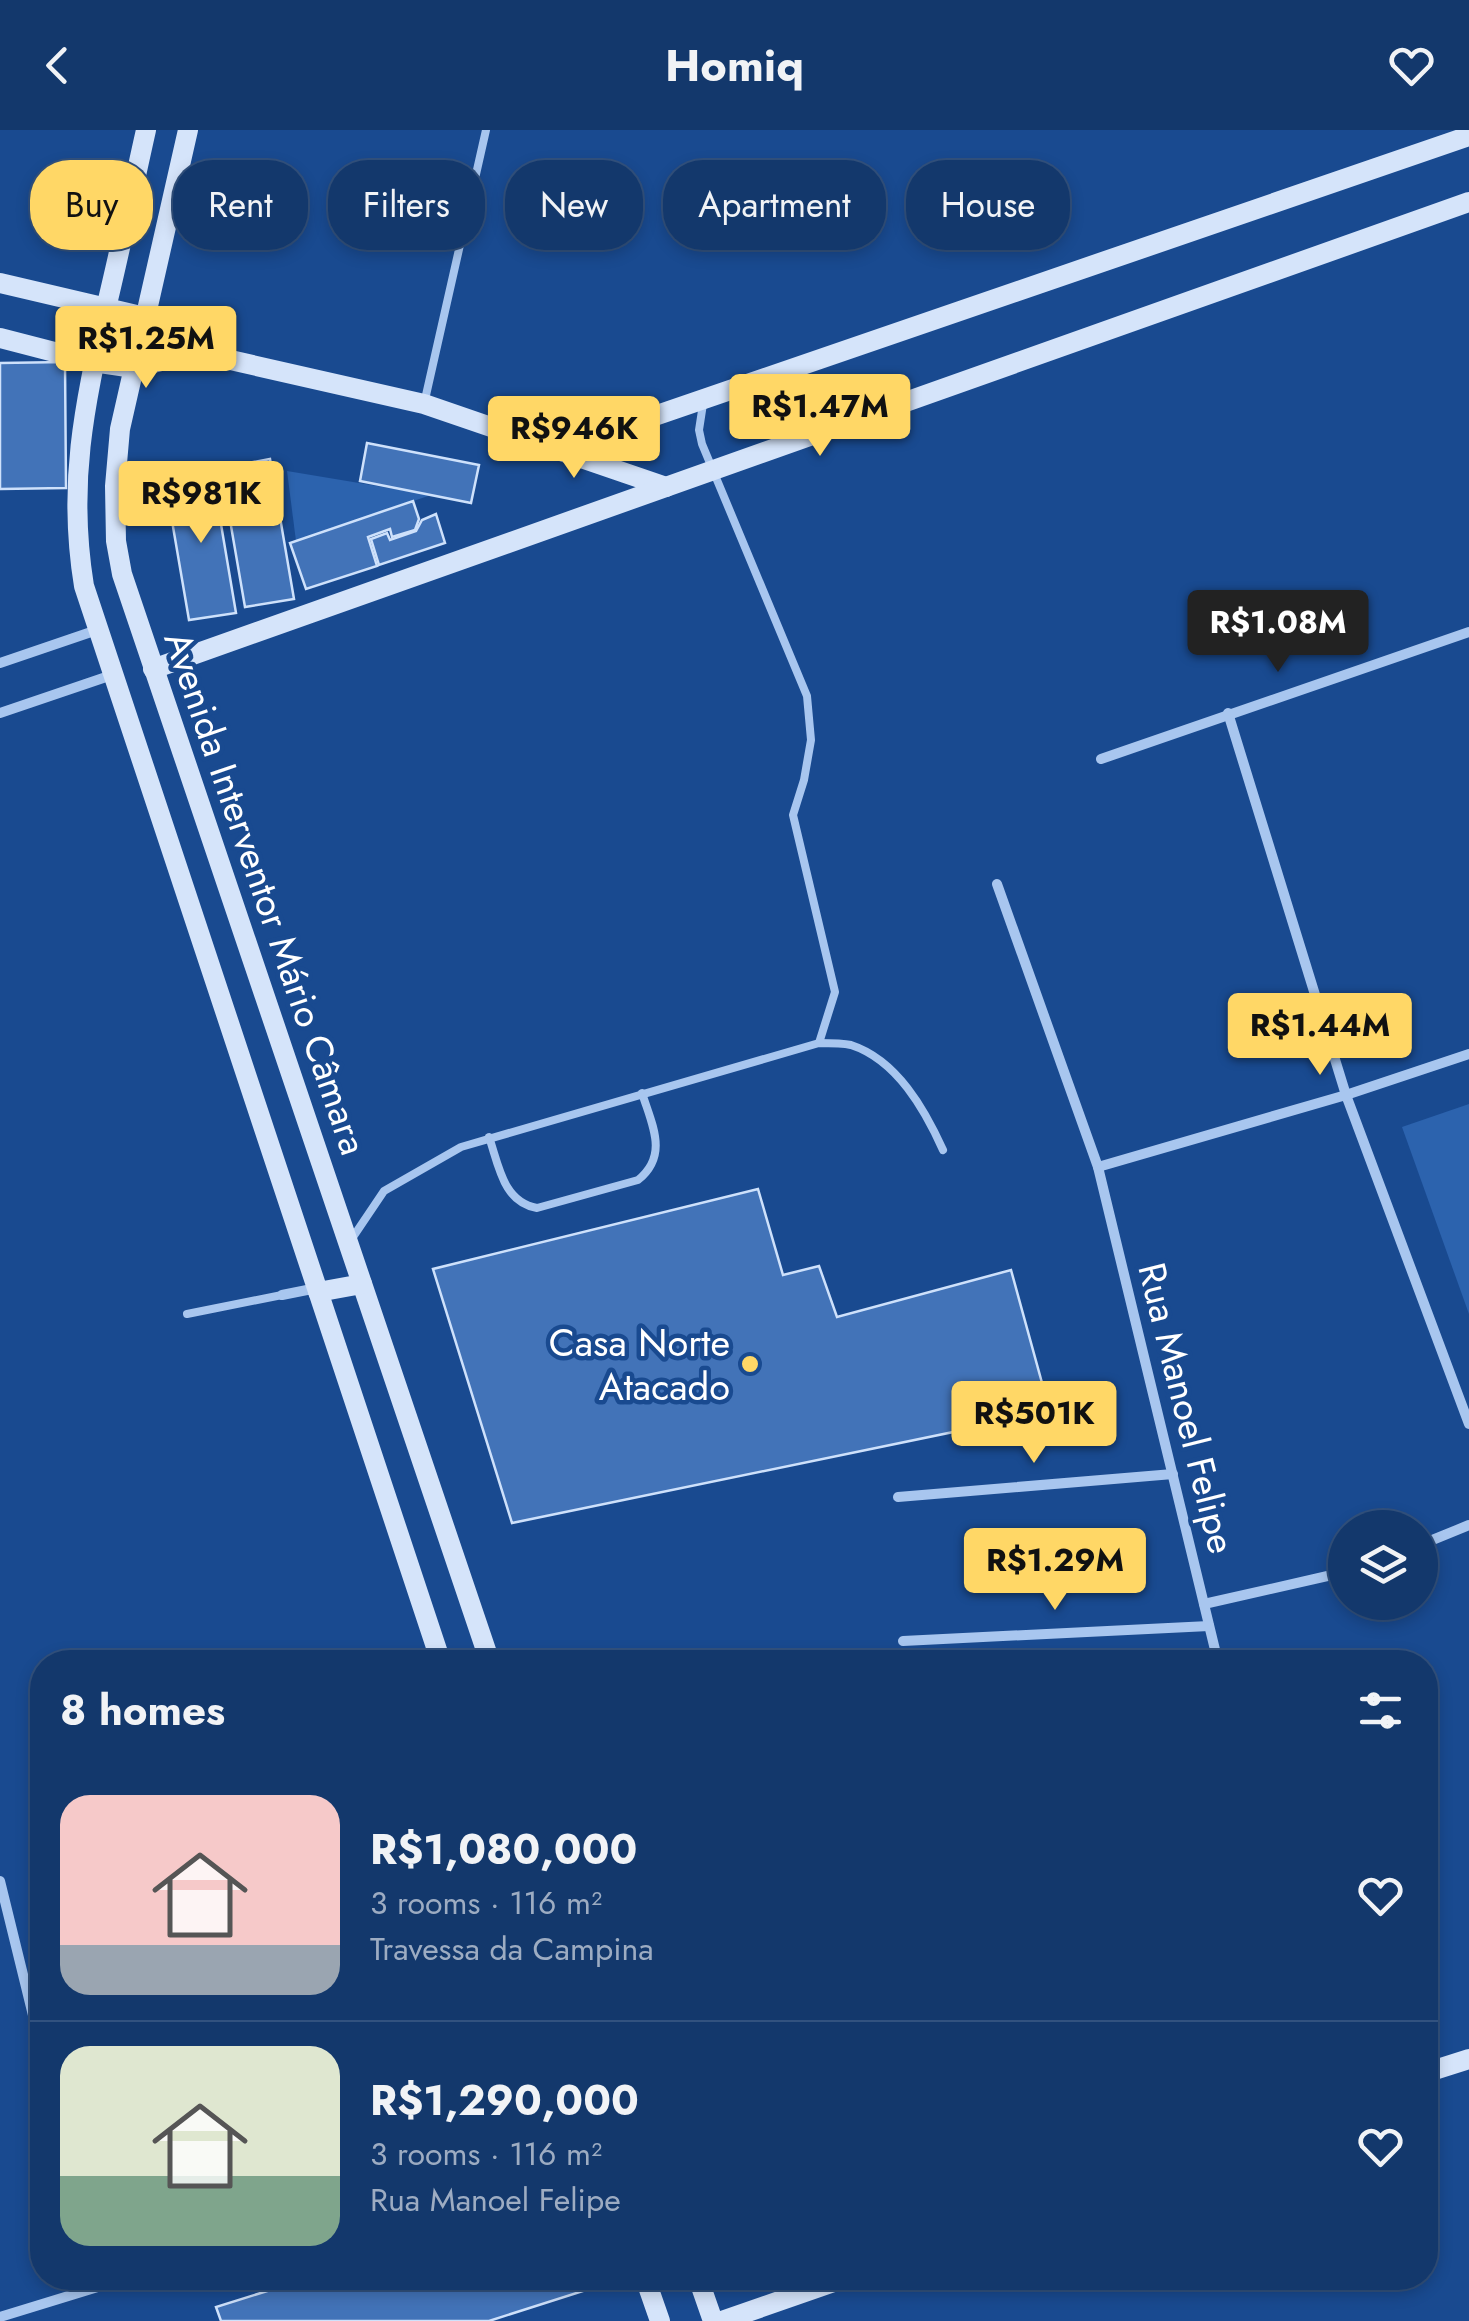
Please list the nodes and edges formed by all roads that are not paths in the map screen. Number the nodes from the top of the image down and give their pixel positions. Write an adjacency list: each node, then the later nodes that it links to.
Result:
1 (146, 130): 7 (main road, Avenida Interventor Mário Câmara)
2 (188, 130): 8 (main road, Avenida Interventor Mário Câmara)
3 (486, 130): 14 (lane)
4 (1469, 136): 13 (main road)
5 (1469, 202): 16 (main road)
6 (0, 283): 7 (main road)
7 (106, 309): 8 (main road); 11 (main road, Avenida Interventor Mário Câmara)
8 (144, 317): 10 (main road); 12 (main road, Avenida Interventor Mário Câmara)
9 (0, 338): 11 (main road)
10 (195, 352): 12 (main road); 14 (main road)
11 (93, 362): 12 (main road); 18 (main road, Avenida Interventor Mário Câmara)
12 (134, 368): 21 (main road, Avenida Interventor Mário Câmara)
13 (704, 400): 15 (main road); 16 (lane)
14 (424, 404): 15 (main road)
15 (498, 428): 17 (main road)
16 (715, 469): 17 (main road); 27 (lane)
17 (666, 487): 21 (main road)
18 (97, 630): 20 (street); 22 (main road, Avenida Interventor Mário Câmara)
19 (1469, 632): 23 (street)
20 (0, 664)
21 (153, 669): 34 (main road, Avenida Interventor Mário Câmara)
22 (112, 674): 24 (street); 36 (main road, Avenida Interventor Mário Câmara)
23 (1228, 713): 25 (street); 30 (street)
24 (0, 714)
25 (1101, 759)
26 (997, 884): 33 (street, Rua Manoel Felipe)
27 (819, 1042): 29 (lane); 32 (lane)
28 (1469, 1054): 30 (street)
29 (642, 1093): 31 (lane); 31 (lane)
30 (1346, 1094): 33 (street); 39 (street)
31 (490, 1137): 34 (lane)
32 (943, 1150)
33 (1098, 1167): 40 (street, Rua Manoel Felipe)
34 (349, 1244): 35 (main road, Avenida Interventor Mário Câmara)
35 (362, 1284): 36 (main road); 49 (main road, Avenida Interventor Mário Câmara)
36 (318, 1290): 37 (street); 48 (main road, Avenida Interventor Mário Câmara)
37 (282, 1295): 38 (lane)
38 (187, 1314)
39 (1469, 1424)
40 (1173, 1474): 41 (street); 45 (street, Rua Manoel Felipe)
41 (898, 1497)
42 (1469, 1524): 43 (street)
43 (1438, 1537)
44 (1328, 1576): 45 (street)
45 (1204, 1604): 46 (street, Rua Manoel Felipe)
46 (1209, 1626): 47 (street); 50 (street, Rua Manoel Felipe)
47 (903, 1641)
48 (437, 1650)
49 (486, 1650)
50 (1215, 1650)
51 (0, 1881): 52 (street)
52 (30, 2003)
53 (1469, 2059): 54 (main road)
54 (1438, 2070)
55 (77, 2290): 59 (street)
56 (650, 2290): 60 (main road)
57 (702, 2290): 61 (main road)
58 (811, 2290): 62 (main road)
59 (0, 2317)
60 (660, 2321)
61 (713, 2321)
62 (722, 2321)

